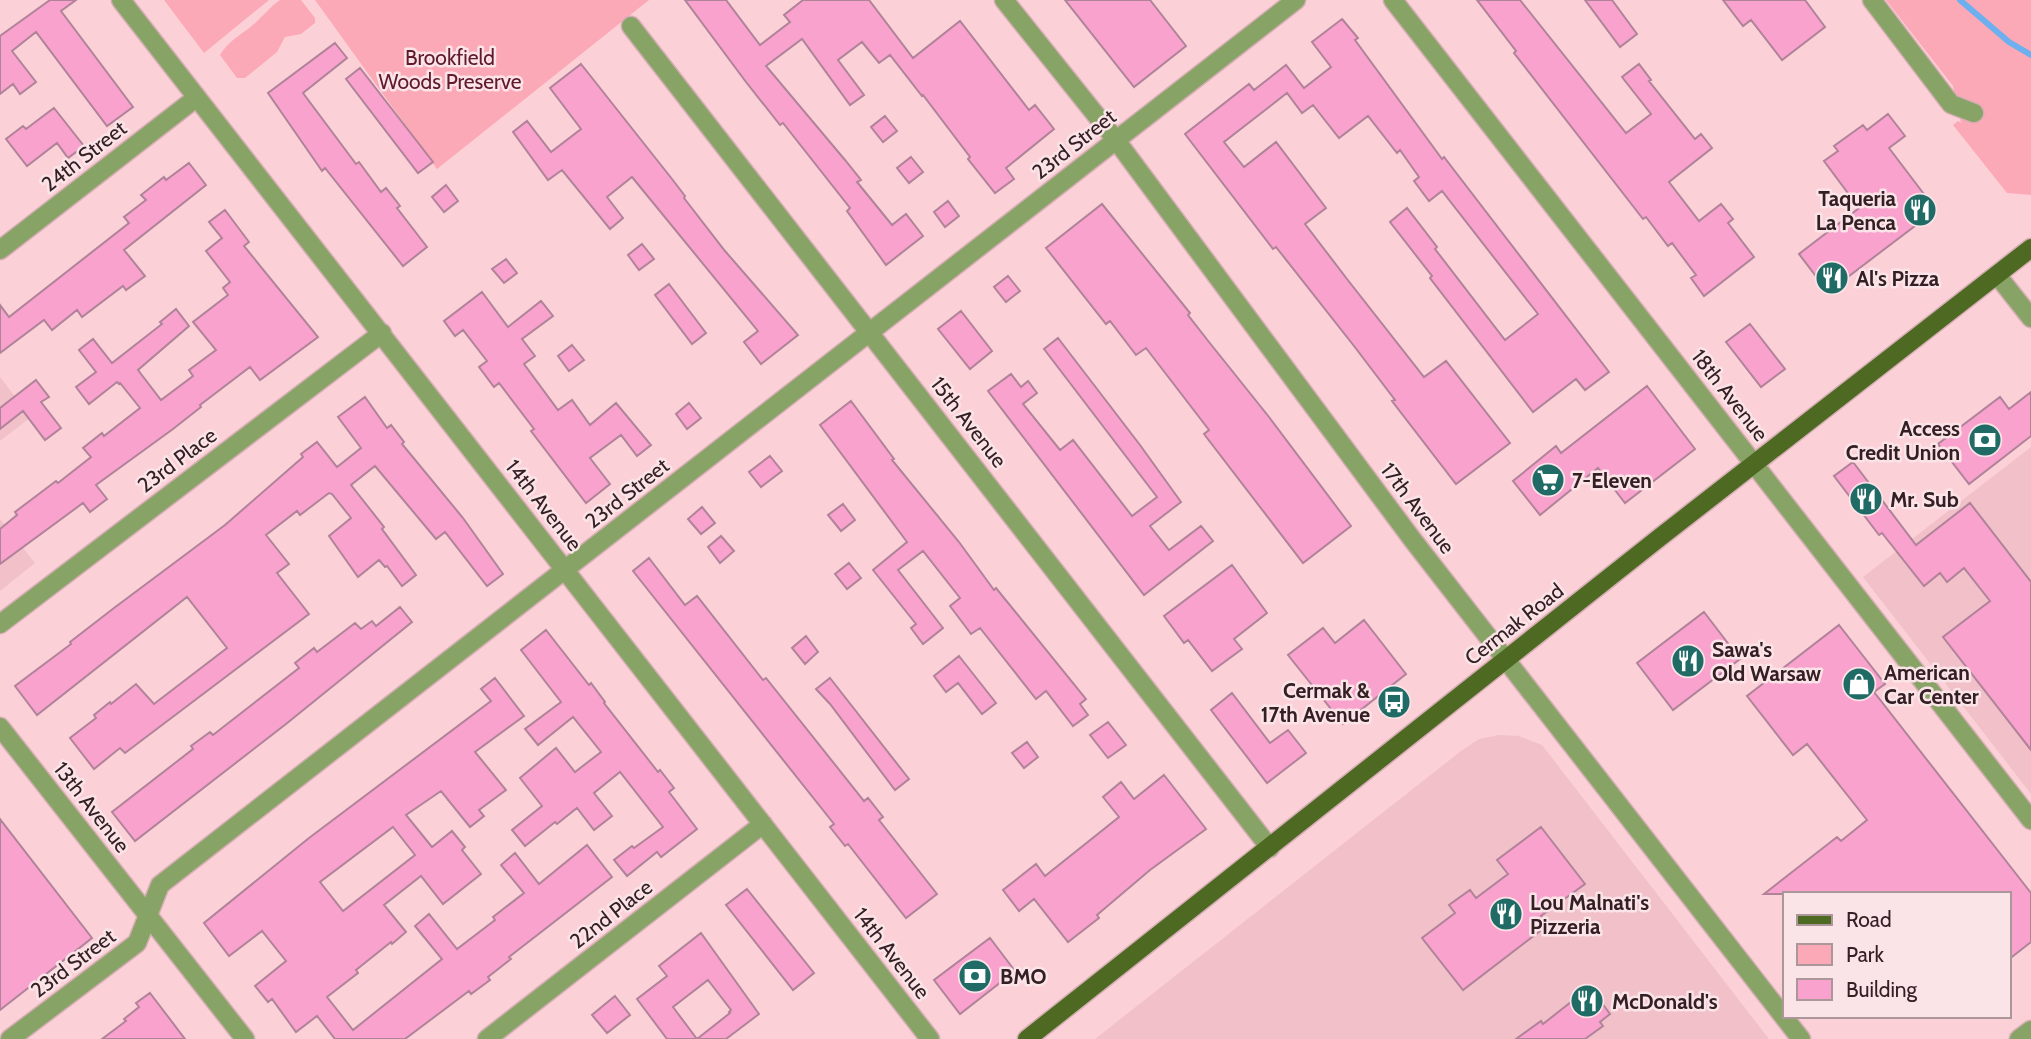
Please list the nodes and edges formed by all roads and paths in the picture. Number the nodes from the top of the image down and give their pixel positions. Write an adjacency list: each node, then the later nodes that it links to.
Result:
1 (121, 0): 7 (street, 14th Avenue)
2 (1004, 0): 9 (street, 17th Avenue)
3 (1296, 0): 9 (street, 23rd Street)
4 (1393, 0): 16 (street, 18th Avenue)
5 (1872, 0): 8 (street)
6 (631, 26): 15 (street, 15th Avenue)
7 (196, 98): 11 (street, 24th Street); 14 (street, 14th Avenue)
8 (1974, 113)
9 (1116, 139): 15 (street, 23rd Street); 19 (street, 17th Avenue)
10 (2031, 248): 12 (main road, Cermak Road)
11 (0, 250)
12 (1997, 275): 13 (street); 16 (main road, Cermak Road)
13 (2031, 318)
14 (382, 333): 17 (street, 14th Avenue); 18 (street, 23rd Place)
15 (872, 333): 17 (street, 23rd Street); 23 (street, 15th Avenue)
16 (1755, 463): 19 (main road, Cermak Road); 21 (street, 18th Avenue)
17 (565, 570): 22 (street, 14th Avenue); 24 (street, 23rd Street)
18 (0, 624)
19 (1506, 659): 23 (main road, Cermak Road); 25 (street, 17th Avenue)
20 (0, 727): 24 (street, 13th Avenue)
21 (2031, 820)
22 (763, 824): 30 (street, 22nd Place); 31 (street, 14th Avenue)
23 (1270, 848): 32 (main road, Cermak Road)
24 (148, 916): 28 (street, 23rd Street); 29 (street, 13th Avenue)
25 (1783, 1016)
26 (1785, 1018): 33 (street, 17th Avenue)
27 (2031, 1030): 34 (street)
28 (10, 1039)
29 (245, 1039)
30 (487, 1039)
31 (930, 1039)
32 (1027, 1039)
33 (1801, 1039)
34 (2019, 1039)

